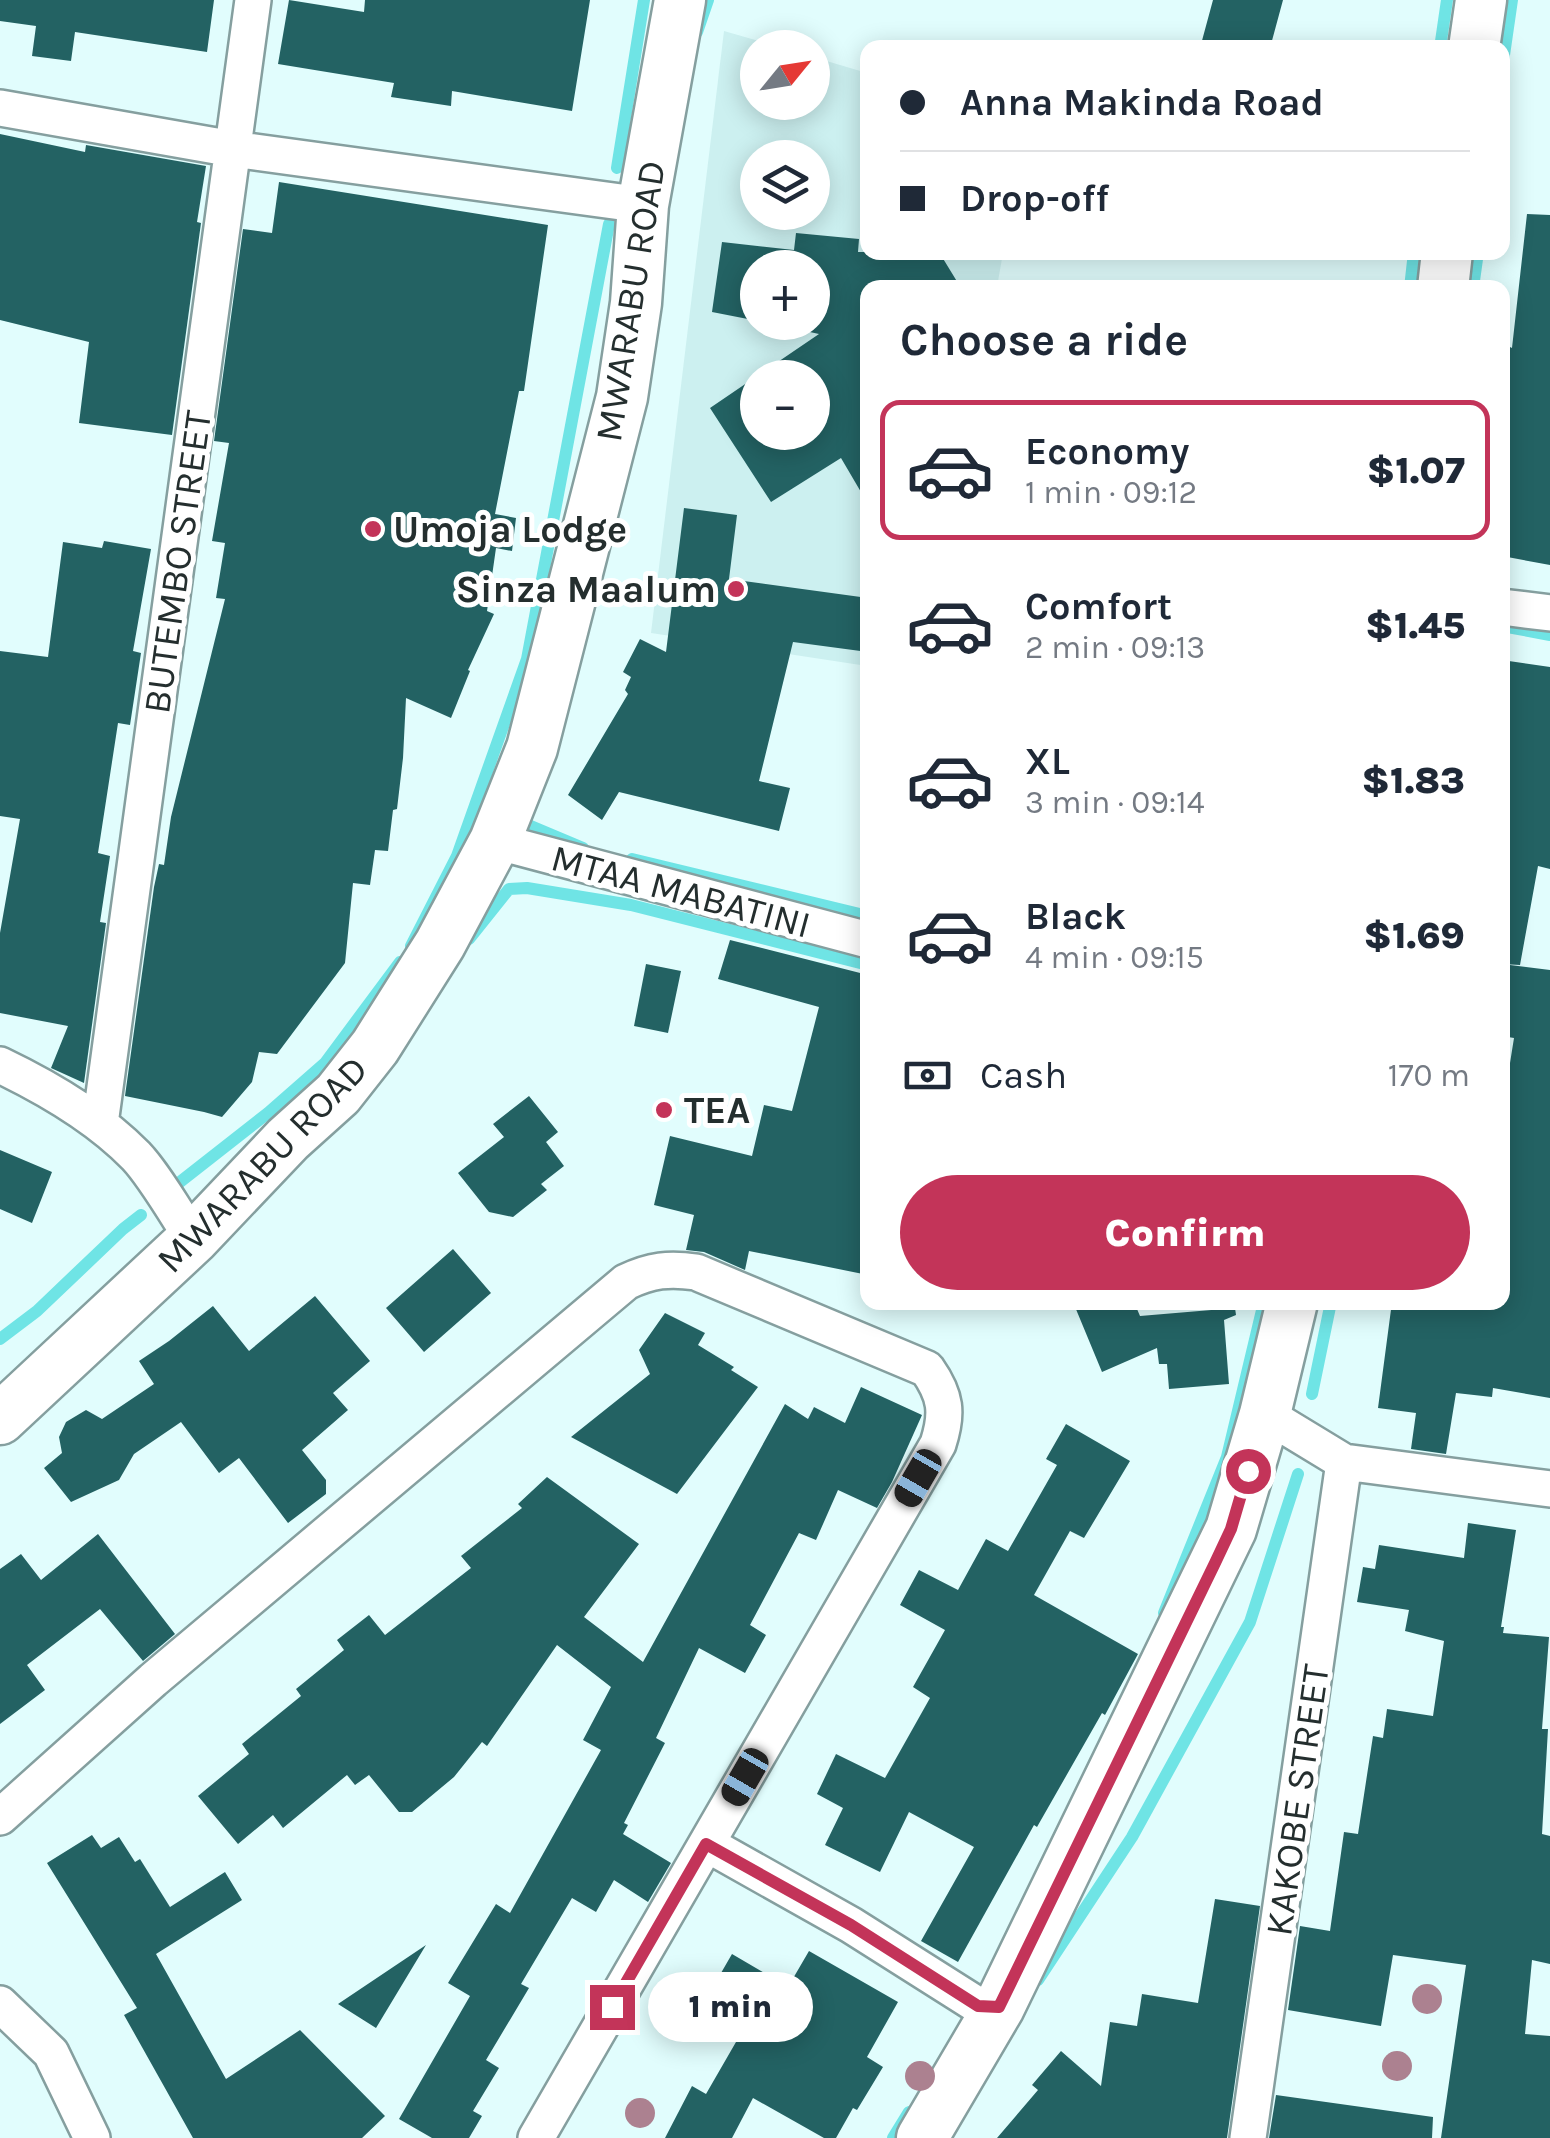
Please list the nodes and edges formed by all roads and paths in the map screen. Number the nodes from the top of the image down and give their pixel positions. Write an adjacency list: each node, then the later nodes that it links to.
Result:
1 (253, 0): 6 (street, BUTEMBO STREET)
2 (680, 0): 7 (street, MWARABU ROAD)
3 (1481, 0): 4 (street)
4 (1475, 40)
5 (0, 108): 6 (street)
6 (234, 150): 7 (street); 13 (street, BUTEMBO STREET)
7 (643, 205): 10 (street, MWARABU ROAD)
8 (1510, 608): 9 (street)
9 (1550, 613)
10 (494, 841): 11 (street, MTAA MABATINI); 14 (street, MWARABU ROAD)
11 (860, 938)
12 (0, 1065): 13 (street)
13 (100, 1124): 14 (street)
14 (193, 1239): 17 (street, MWARABU ROAD)
15 (1290, 1310): 16 (street)
16 (1265, 1414): 18 (street); 23 (street)
17 (0, 1418)
18 (1344, 1462): 19 (street); 27 (street, KAKOBE STREET)
19 (1550, 1490)
20 (0, 1817): 21 (street)
21 (706, 1844): 23 (street); 25 (street)
22 (0, 2004): 24 (street)
23 (999, 2007): 26 (street)
24 (92, 2138)
25 (536, 2138)
26 (922, 2138)
27 (1248, 2138)

